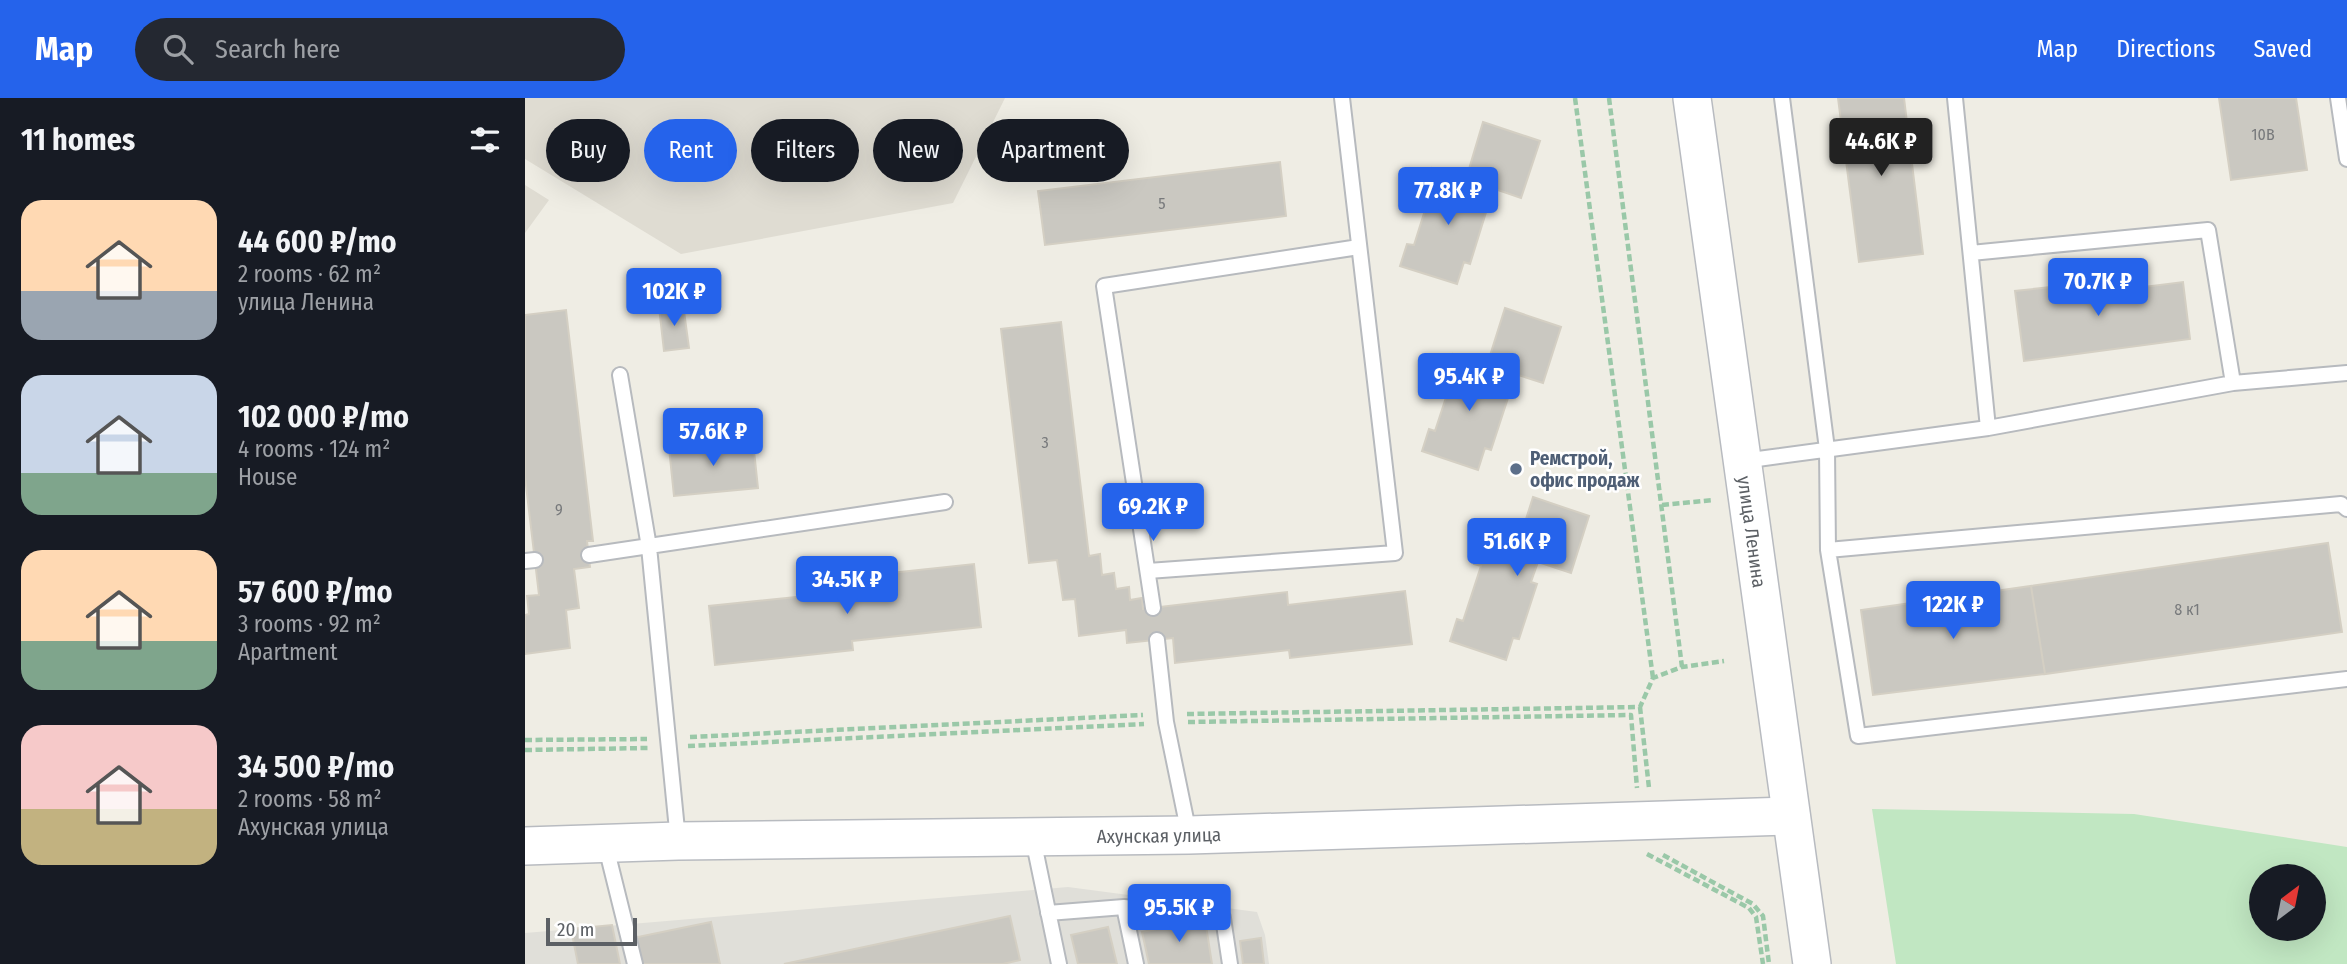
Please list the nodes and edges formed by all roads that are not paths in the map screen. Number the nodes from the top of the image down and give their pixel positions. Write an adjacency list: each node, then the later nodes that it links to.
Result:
1 (1342, 98): 7 (lane)
2 (1692, 98): 14 (main road, улица Ленина)
3 (1781, 98): 13 (lane)
4 (1955, 98): 8 (lane)
5 (2338, 98): 6 (lane)
6 (2347, 159)
7 (1359, 247): 20 (lane); 20 (lane)
8 (1971, 253): 11 (lane); 12 (lane)
9 (2347, 373): 11 (lane)
10 (620, 375): 17 (lane)
11 (2233, 383): 12 (lane)
12 (1989, 428): 13 (lane)
13 (1826, 449): 14 (lane); 18 (lane)
14 (1742, 461): 24 (main road, улица Ленина)
15 (946, 502): 17 (lane)
16 (2347, 509): 18 (lane)
17 (649, 547): 19 (lane); 27 (lane)
18 (1828, 550): 23 (lane)
19 (589, 555)
20 (1148, 571): 21 (lane)
21 (1153, 608)
22 (1157, 640): 25 (lane)
23 (2347, 679)
24 (1791, 816): 25 (main road, Ахунская улица); 36 (main road, улица Ленина)
25 (1189, 835): 26 (main road, Ахунская улица)
26 (1033, 838): 27 (main road, Ахунская улица); 31 (lane)
27 (678, 841): 28 (main road, Ахунская улица)
28 (605, 844): 29 (main road, Ахунская улица); 32 (lane)
29 (525, 846)
30 (1124, 907): 31 (lane); 34 (lane); 35 (lane)
31 (1048, 913): 33 (lane)
32 (635, 964)
33 (1059, 964)
34 (1136, 964)
35 (1230, 964)
36 (1812, 964)

